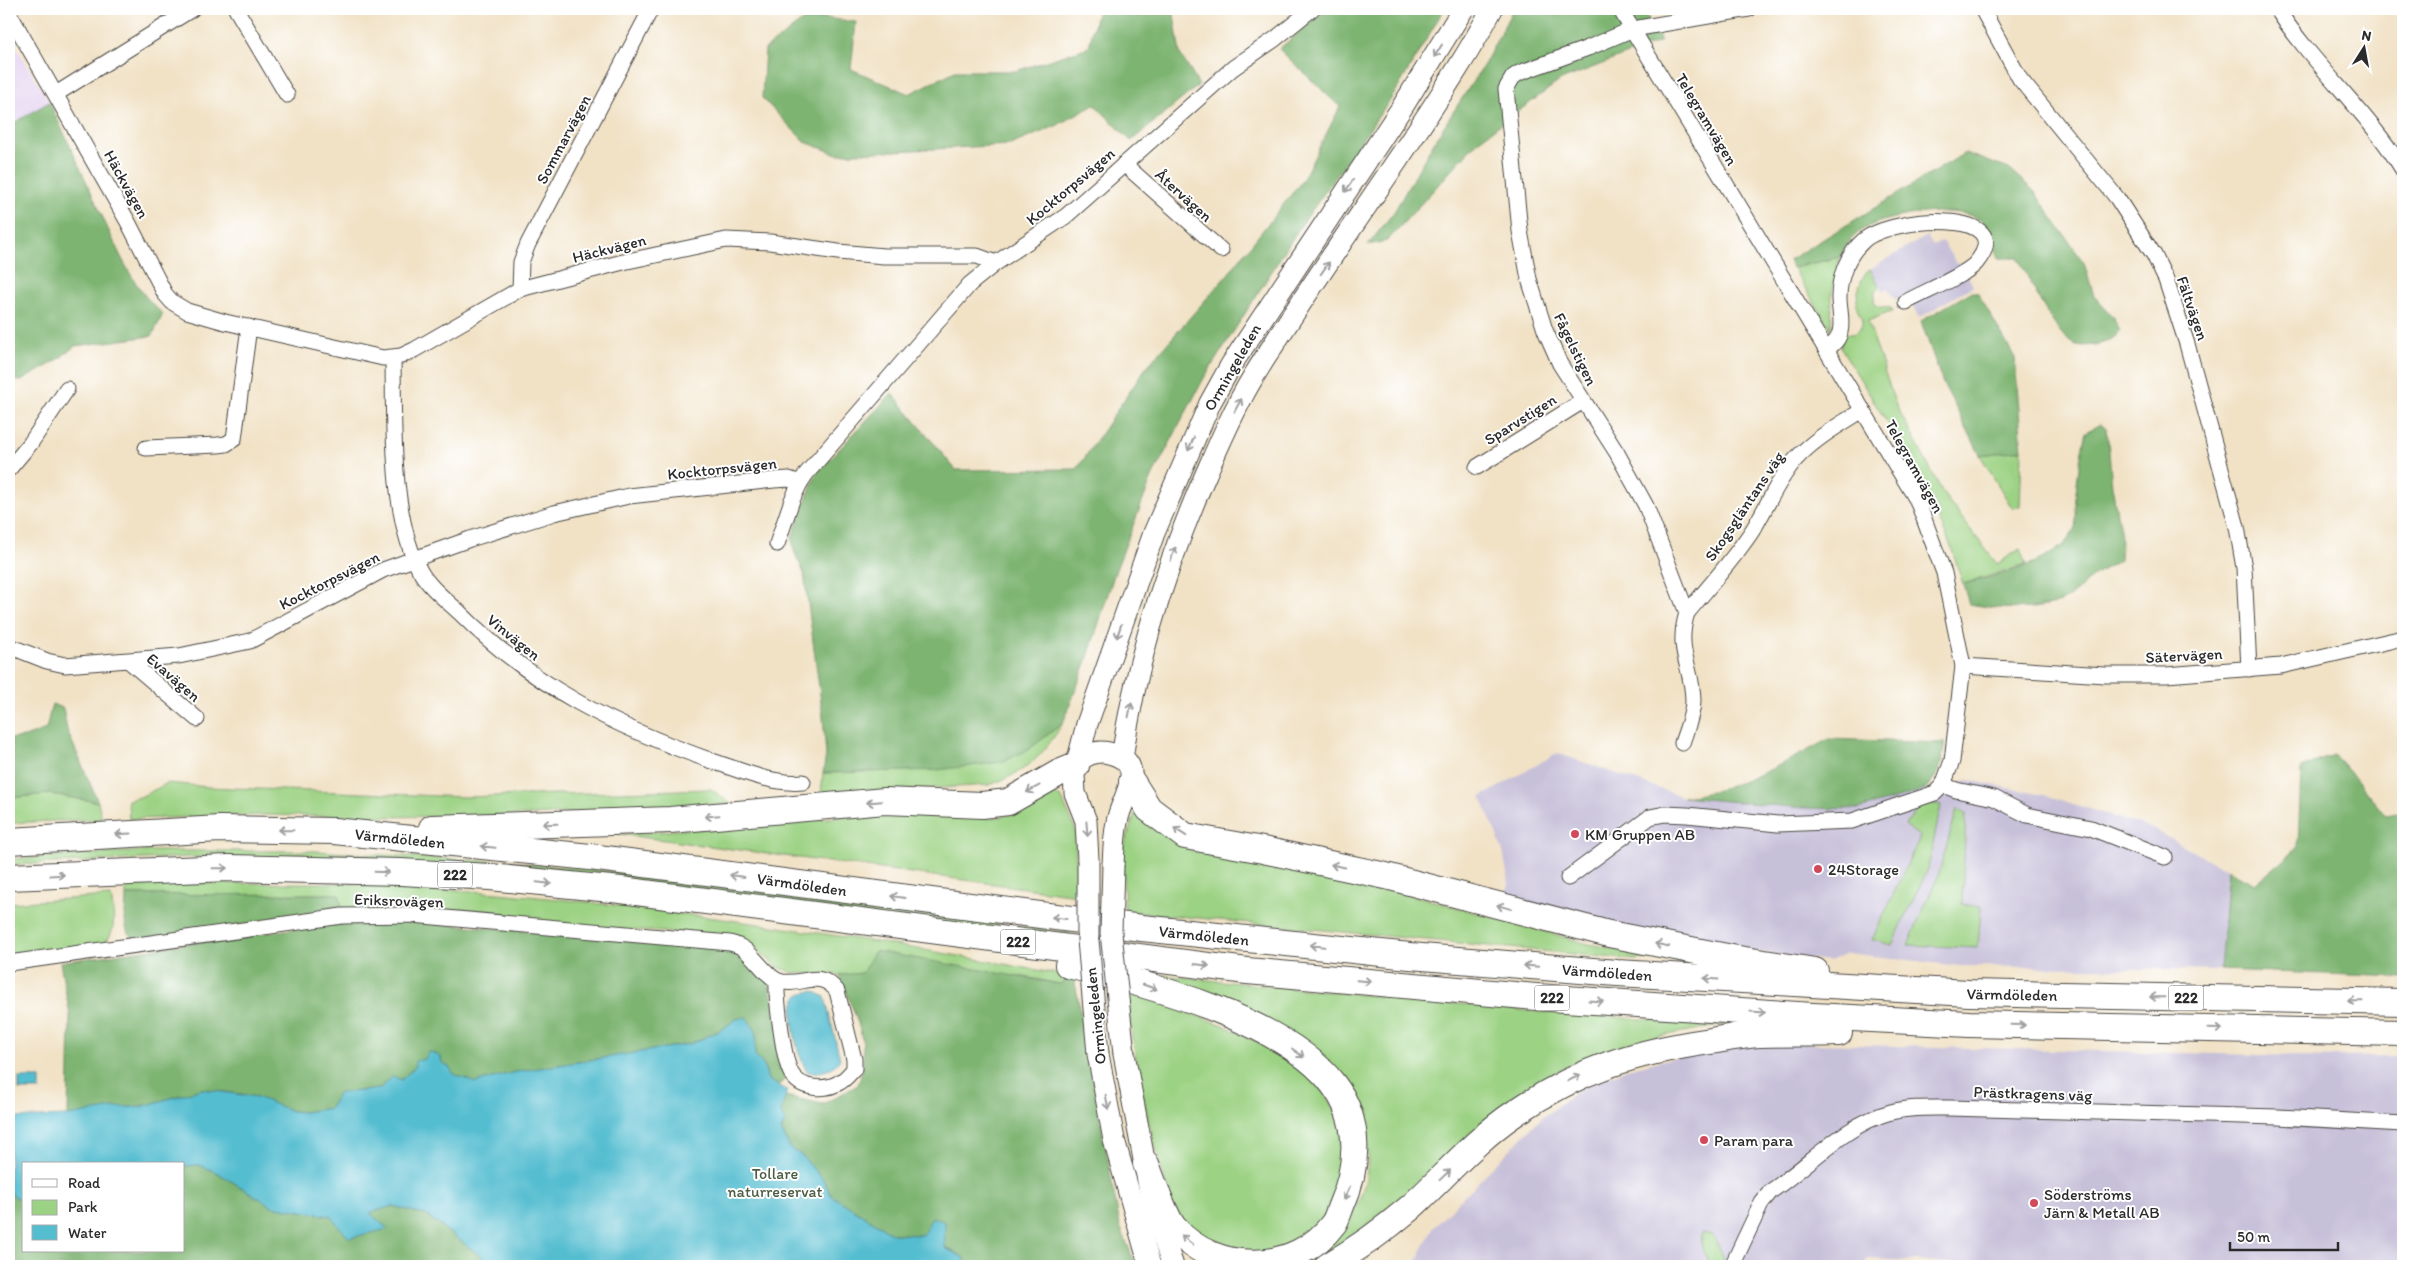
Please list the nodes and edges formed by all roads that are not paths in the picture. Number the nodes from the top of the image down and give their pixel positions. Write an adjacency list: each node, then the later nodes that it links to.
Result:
1 (192, 9): 13 (street)
2 (236, 9): 14 (street)
3 (652, 9): 19 (street, Sommarvägen)
4 (1312, 9): 15 (street, Kocktorpsvägen)
5 (1463, 9): 42 (main road, Ormingeleden, one-way to 42)
6 (1492, 9): 41 (main road, Ormingeleden, one-way to 6)
7 (1620, 9): 12 (street, Telegramvägen)
8 (1749, 9): 12 (street, Fågelstigen)
9 (1982, 9): 38 (street, Fältvägen)
10 (2277, 9): 16 (street)
11 (9, 13): 13 (street, Häckvägen)
12 (1633, 29): 22 (street, Telegramvägen); 25 (street, Fågelstigen)
13 (56, 94): 21 (street, Häckvägen)
14 (287, 95)
15 (1124, 164): 17 (street, Återvägen); 18 (street, Kocktorpsvägen)
16 (2403, 170)
17 (1221, 250)
18 (996, 263): 19 (street, Häckvägen); 30 (street, Kocktorpsvägen)
19 (520, 289): 23 (street, Häckvägen)
20 (1906, 302): 22 (street)
21 (249, 327): 23 (street, Häckvägen); 27 (street)
22 (1827, 350): 26 (street, Telegramvägen)
23 (393, 358): 32 (street, Vinvägen)
24 (67, 389): 29 (street)
25 (1582, 401): 28 (street, Sparvstigen); 33 (street, Fågelstigen)
26 (1863, 410): 33 (street, Skogsgläntans väg); 37 (street, Telegramvägen)
27 (146, 448)
28 (1477, 467)
29 (9, 469)
30 (800, 483): 31 (street); 32 (street, Kocktorpsvägen)
31 (777, 544)
32 (415, 558): 36 (street, Kocktorpsvägen); 43 (street, Vinvägen)
33 (1687, 613): 40 (street)
34 (2403, 638): 38 (street, Sätervägen)
35 (9, 646): 36 (street, Kocktorpsvägen)
36 (129, 661): 39 (street, Evavägen)
37 (1963, 666): 38 (street, Sätervägen); 45 (street, Telegramvägen)
38 (2249, 669)
39 (197, 719)
40 (1682, 743)
41 (1122, 758): 42 (main road); 44 (main road)
42 (1076, 765): 46 (highway, one-way to 46); 61 (main road, Ormingeleden, one-way to 61, bridge)
43 (803, 782)
44 (1132, 782): 54 (highway, one-way to 44); 59 (main road, Ormingeleden, bridge)
45 (1943, 785): 48 (street); 50 (street)
46 (334, 831): 47 (highway, Värmdöleden / 222, one-way to 47); 54 (highway, Värmdöleden / 222, one-way to 46)
47 (9, 841)
48 (2165, 856)
49 (9, 877): 51 (highway, Värmdöleden / 222, one-way to 51)
50 (1568, 878)
51 (899, 926): 56 (highway, Värmdöleden / 222, one-way to 56); 60 (highway, one-way to 60)
52 (9, 963): 53 (street, Eriksrovägen)
53 (777, 981): 53 (street)
54 (1969, 993): 55 (highway, Värmdöleden / 222, one-way to 54)
55 (2403, 1002)
56 (1969, 1024): 57 (highway, Värmdöleden / 222, one-way to 57); 63 (highway, one-way to 56)
57 (2403, 1033)
58 (2403, 1124): 64 (street, Prästkragens väg)
59 (1146, 1164): 60 (highway, one-way to 59); 62 (main road, Ormingeleden)
60 (1280, 1262)
61 (1150, 1266)
62 (1173, 1266)
63 (1328, 1266)
64 (1732, 1266)

